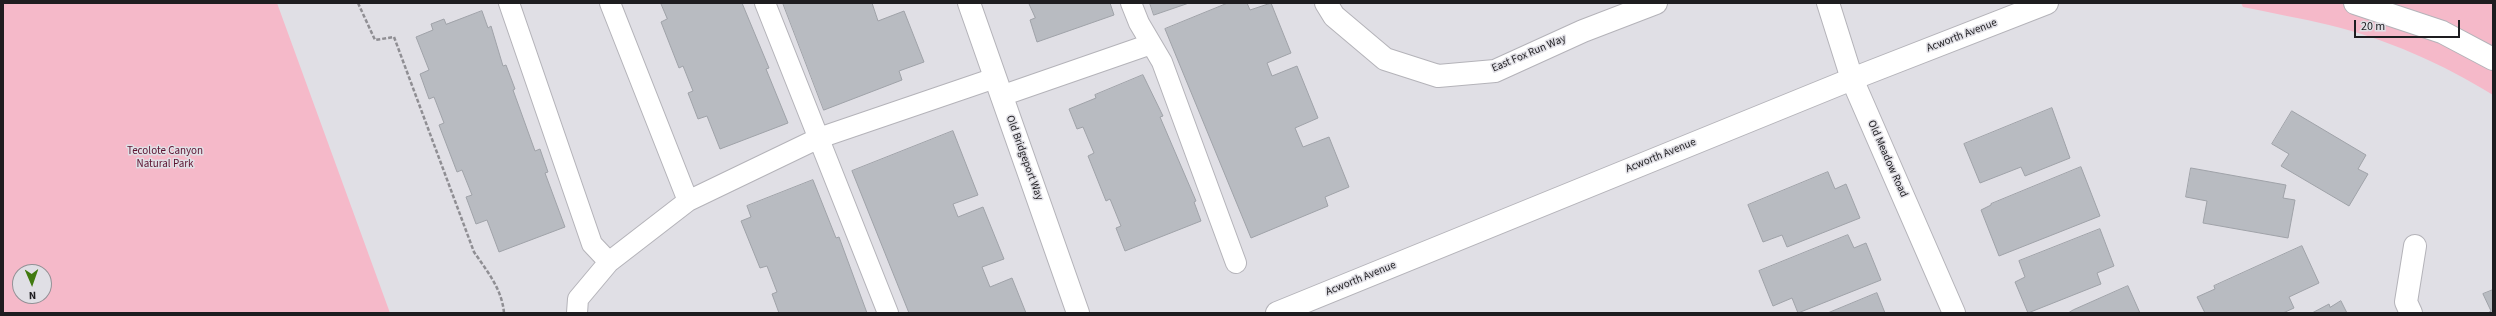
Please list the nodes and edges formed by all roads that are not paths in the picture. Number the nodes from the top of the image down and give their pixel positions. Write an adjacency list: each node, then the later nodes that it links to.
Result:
1 (509, 3): 18 (lane)
2 (610, 3): 16 (lane)
3 (765, 3): 15 (lane)
4 (969, 3): 14 (street, Old Bridgeport Way)
5 (1131, 3): 11 (lane)
6 (1326, 3): 7 (street, East Fox Run Way)
7 (1656, 3)
8 (1828, 3): 13 (street, Old Meadow Road)
9 (2047, 3): 13 (street, Acworth Avenue)
10 (2354, 3): 12 (street)
11 (1151, 44): 14 (lane); 19 (lane)
12 (2493, 60)
13 (1852, 79): 23 (street, Acworth Avenue); 24 (street, Old Meadow Road)
14 (998, 87): 15 (lane); 22 (street, Old Bridgeport Way)
15 (819, 138): 16 (lane); 21 (lane)
16 (688, 201): 18 (lane)
17 (2416, 246): 25 (street)
18 (609, 262): 20 (lane)
19 (1236, 263)
20 (577, 313)
21 (888, 313)
22 (1078, 313)
23 (1277, 313)
24 (1954, 313)
25 (2411, 313)

